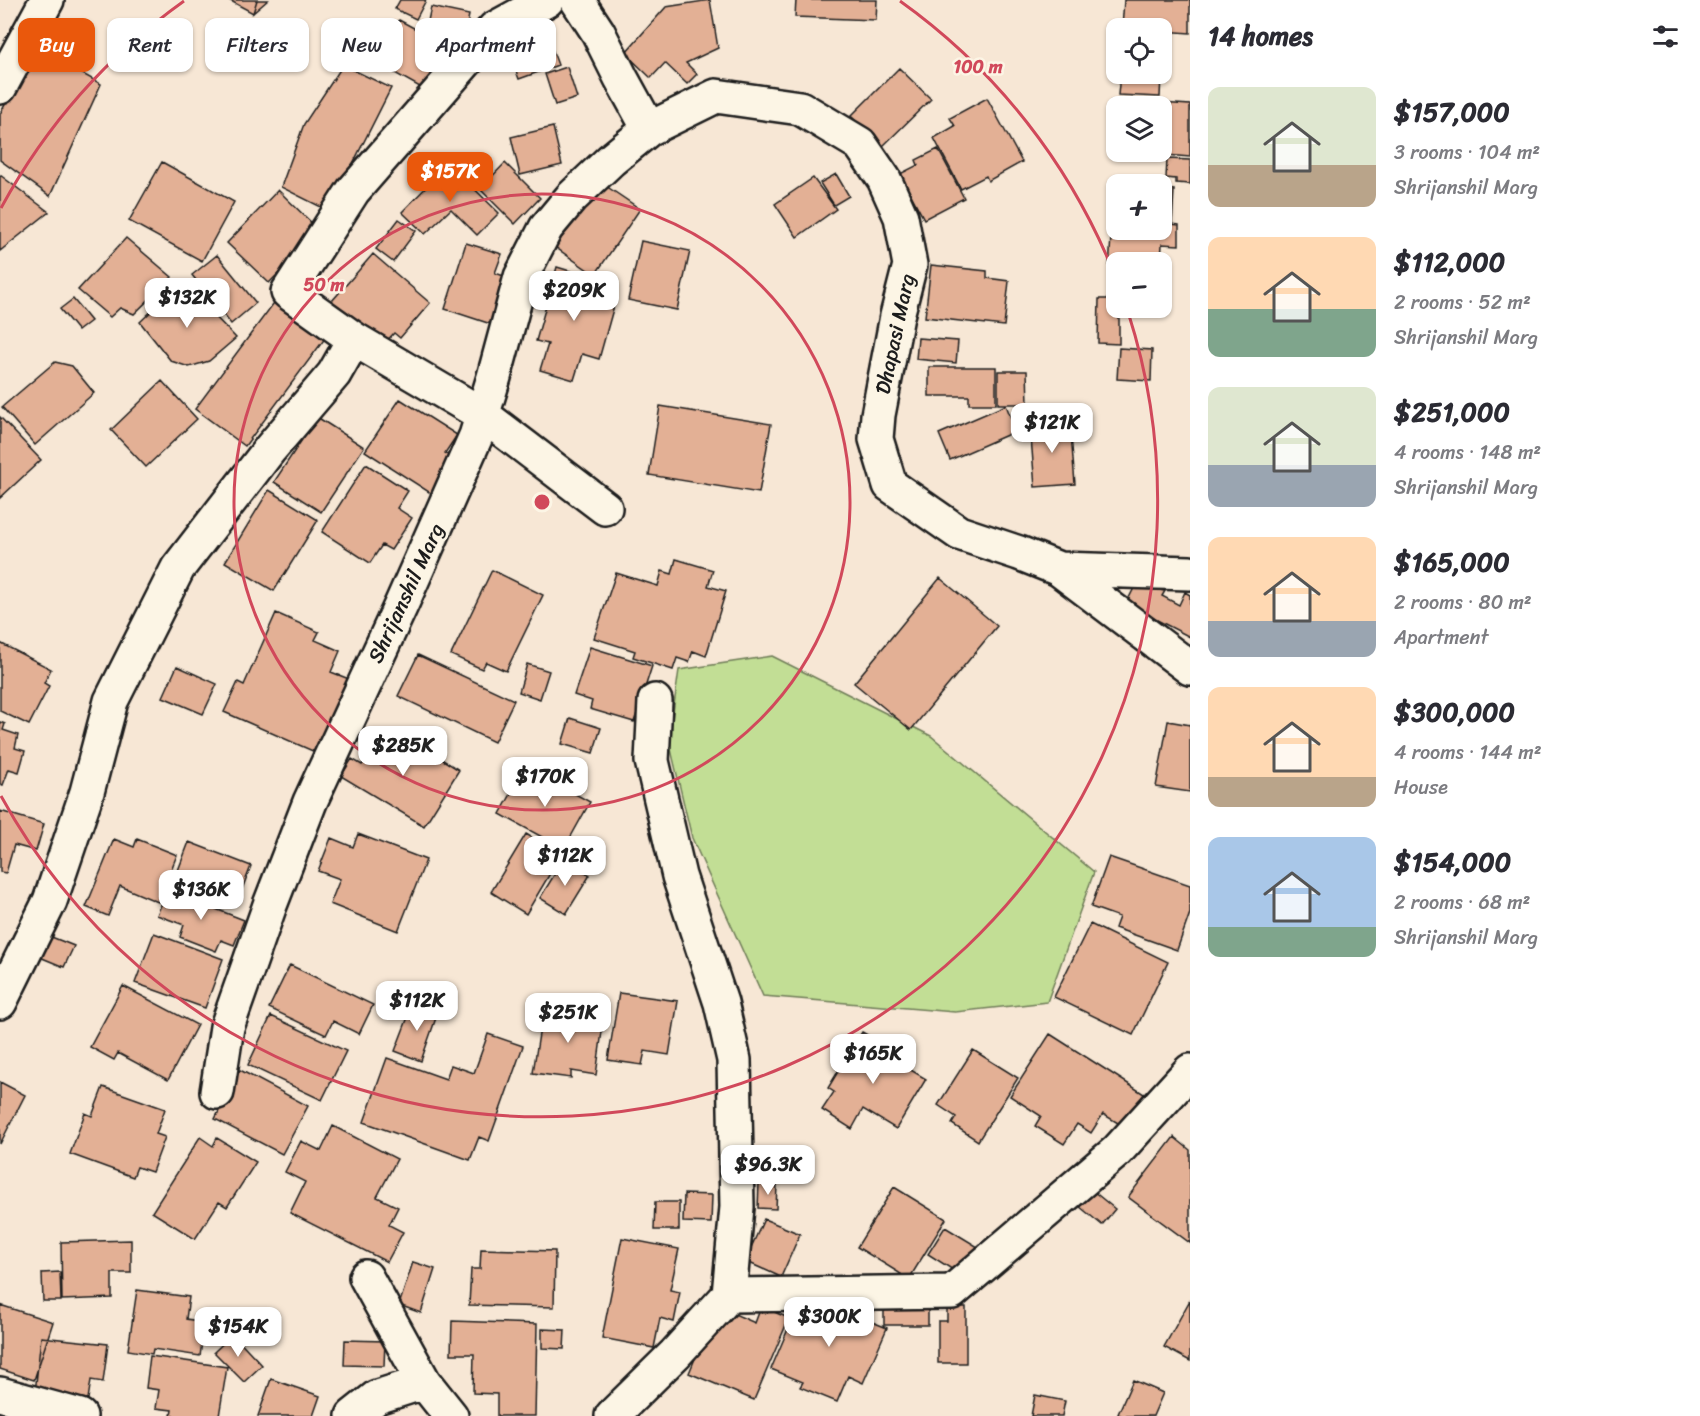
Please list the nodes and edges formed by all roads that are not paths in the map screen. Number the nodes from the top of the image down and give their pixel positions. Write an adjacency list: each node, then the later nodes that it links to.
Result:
1 (46, 0): 4 (street)
2 (547, 0): 6 (street)
3 (576, 0): 5 (street)
4 (0, 87)
5 (648, 129): 7 (street, Shrijanshil Marg); 9 (street, Dhapasi Marg)
6 (354, 339): 7 (street); 13 (street)
7 (483, 415): 8 (street); 15 (street, Shrijanshil Marg)
8 (605, 508)
9 (1059, 569): 10 (street); 11 (street, Dhapasi Marg)
10 (1190, 573)
11 (1190, 668)
12 (655, 701): 17 (street)
13 (0, 1002)
14 (1190, 1071): 17 (street)
15 (217, 1092)
16 (366, 1277): 18 (street)
17 (729, 1295): 23 (street)
18 (424, 1382): 21 (street); 22 (street)
19 (0, 1394): 20 (street)
20 (80, 1416)
21 (353, 1416)
22 (451, 1416)
23 (612, 1416)

